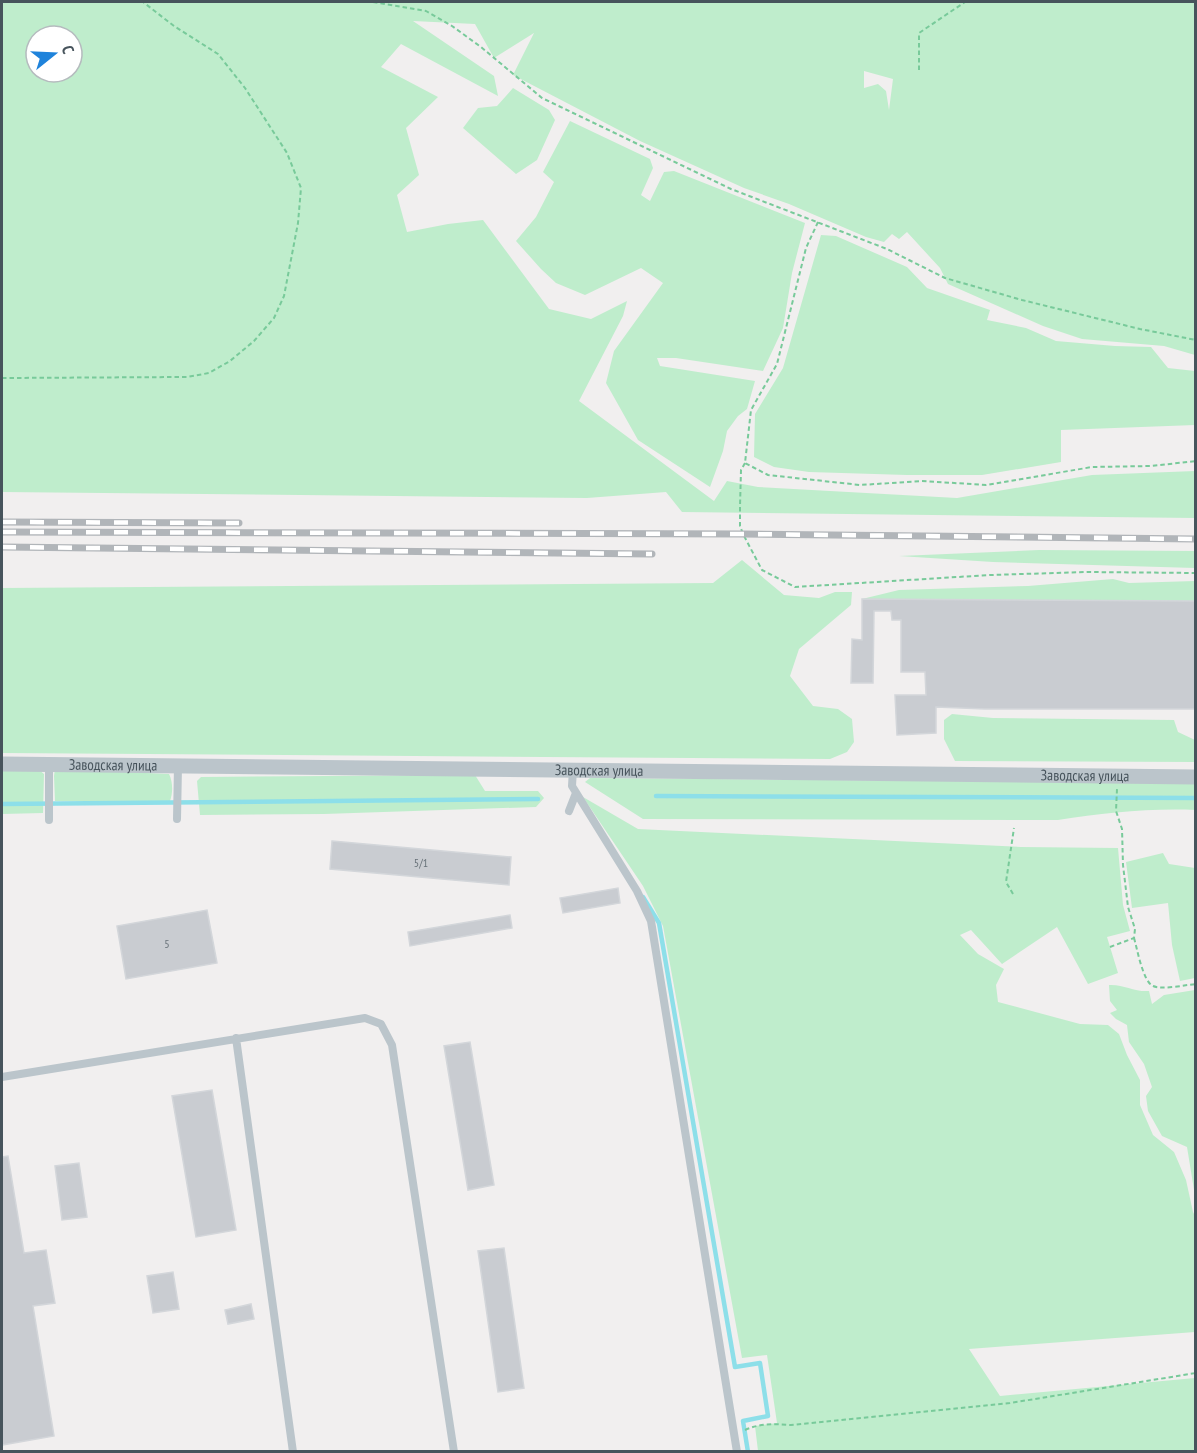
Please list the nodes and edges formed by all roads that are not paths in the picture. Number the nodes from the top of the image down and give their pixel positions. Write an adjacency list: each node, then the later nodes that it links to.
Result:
1 (49, 763): 2 (street, Заводская улица); 3 (street, Заводская улица); 9 (lane)
2 (2, 764)
3 (178, 765): 4 (street, Заводская улица); 8 (lane)
4 (573, 769): 5 (street, Заводская улица); 6 (lane)
5 (1196, 777)
6 (576, 793): 7 (lane); 14 (lane)
7 (569, 811)
8 (177, 819)
9 (49, 820)
10 (236, 1038): 11 (lane); 12 (lane); 13 (lane)
11 (2, 1077)
12 (293, 1452)
13 (454, 1452)
14 (736, 1452)

